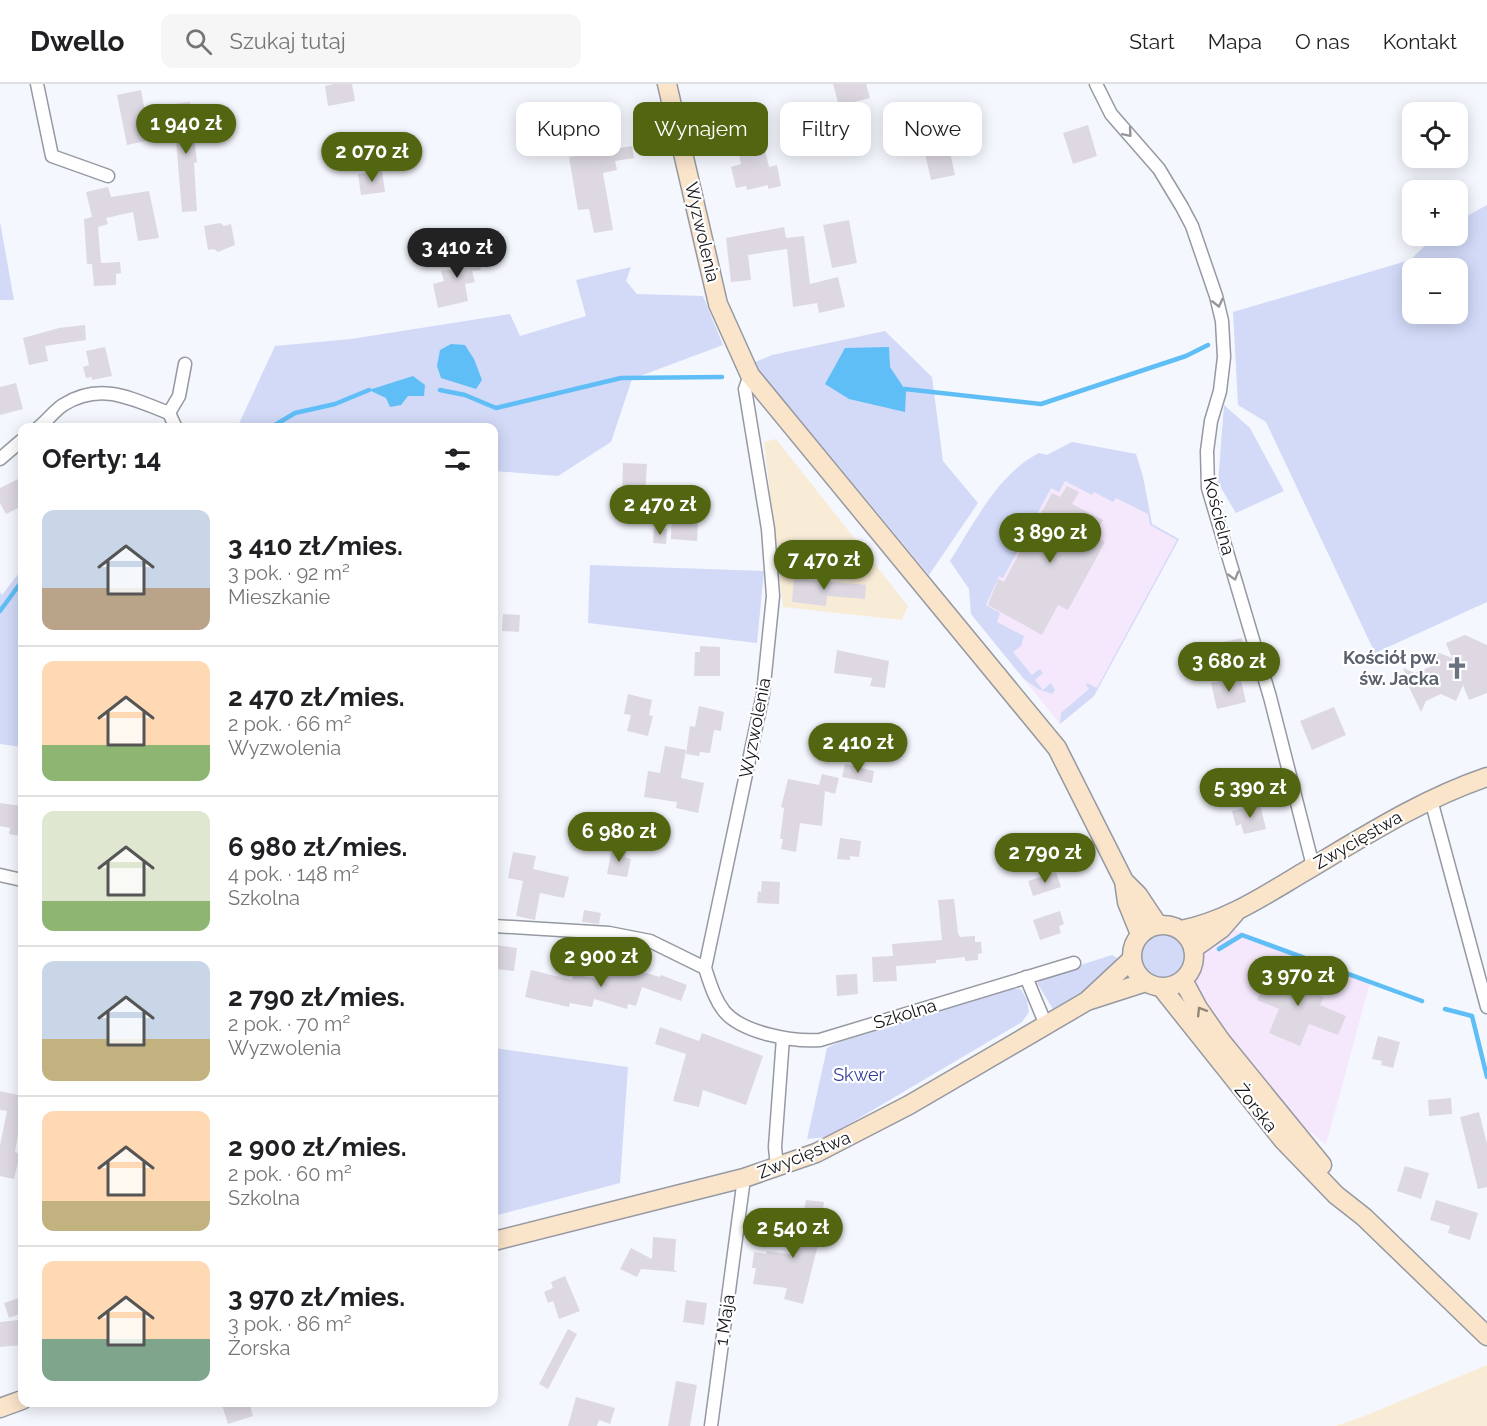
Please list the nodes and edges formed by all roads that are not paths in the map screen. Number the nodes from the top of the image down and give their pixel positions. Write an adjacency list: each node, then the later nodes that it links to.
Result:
1 (37, 84): 4 (street)
2 (667, 84): 6 (main road, Wyzwolenia)
3 (1096, 84): 14 (street, Kościelna, one-way to 14)
4 (108, 176)
5 (185, 364): 7 (street)
6 (750, 375): 17 (main road, Wyzwolenia); 26 (street, Wyzwolenia)
7 (169, 413): 8 (street); 9 (street)
8 (44, 423)
9 (174, 423)
10 (18, 443): 11 (street)
11 (0, 459)
12 (1487, 777): 13 (main road, Zwycięstwa)
13 (1431, 800): 14 (main road, Zwycięstwa); 31 (street)
14 (1313, 866): 18 (main road, Zwycięstwa)
15 (0, 875): 16 (street)
16 (18, 879)
17 (1124, 881): 19 (main road, Wyzwolenia); 22 (main road, Wyzwolenia)
18 (1235, 913): 21 (main road, Zwycięstwa); 23 (main road, Zwycięstwa)
19 (1158, 925): 21 (main road); 22 (main road)
20 (498, 926): 26 (street)
21 (1181, 930): 23 (main road)
22 (1140, 934): 24 (main road)
23 (1193, 949): 28 (main road)
24 (1132, 959): 29 (main road); 30 (main road, Zwycięstwa)
25 (1074, 963): 27 (street, Szkolna)
26 (705, 968): 33 (street, Wyzwolenia)
27 (1026, 977): 32 (street); 33 (street, Szkolna)
28 (1183, 980): 29 (main road); 36 (main road, Żorska, one-way to 28)
29 (1153, 985): 30 (main road, Zwycięstwa); 36 (main road, Żorska)
30 (1087, 1002): 32 (main road, Zwycięstwa)
31 (1487, 1007)
32 (1046, 1025): 34 (main road, Zwycięstwa)
33 (783, 1038): 34 (street)
34 (777, 1167): 35 (main road, Zwycięstwa)
35 (744, 1178): 37 (main road, Zwycięstwa); 41 (street, 1 Maja)
36 (1364, 1217): 38 (main road, Żorska)
37 (498, 1240)
38 (1487, 1336)
39 (18, 1401): 40 (main road)
40 (0, 1408)
41 (711, 1426)

